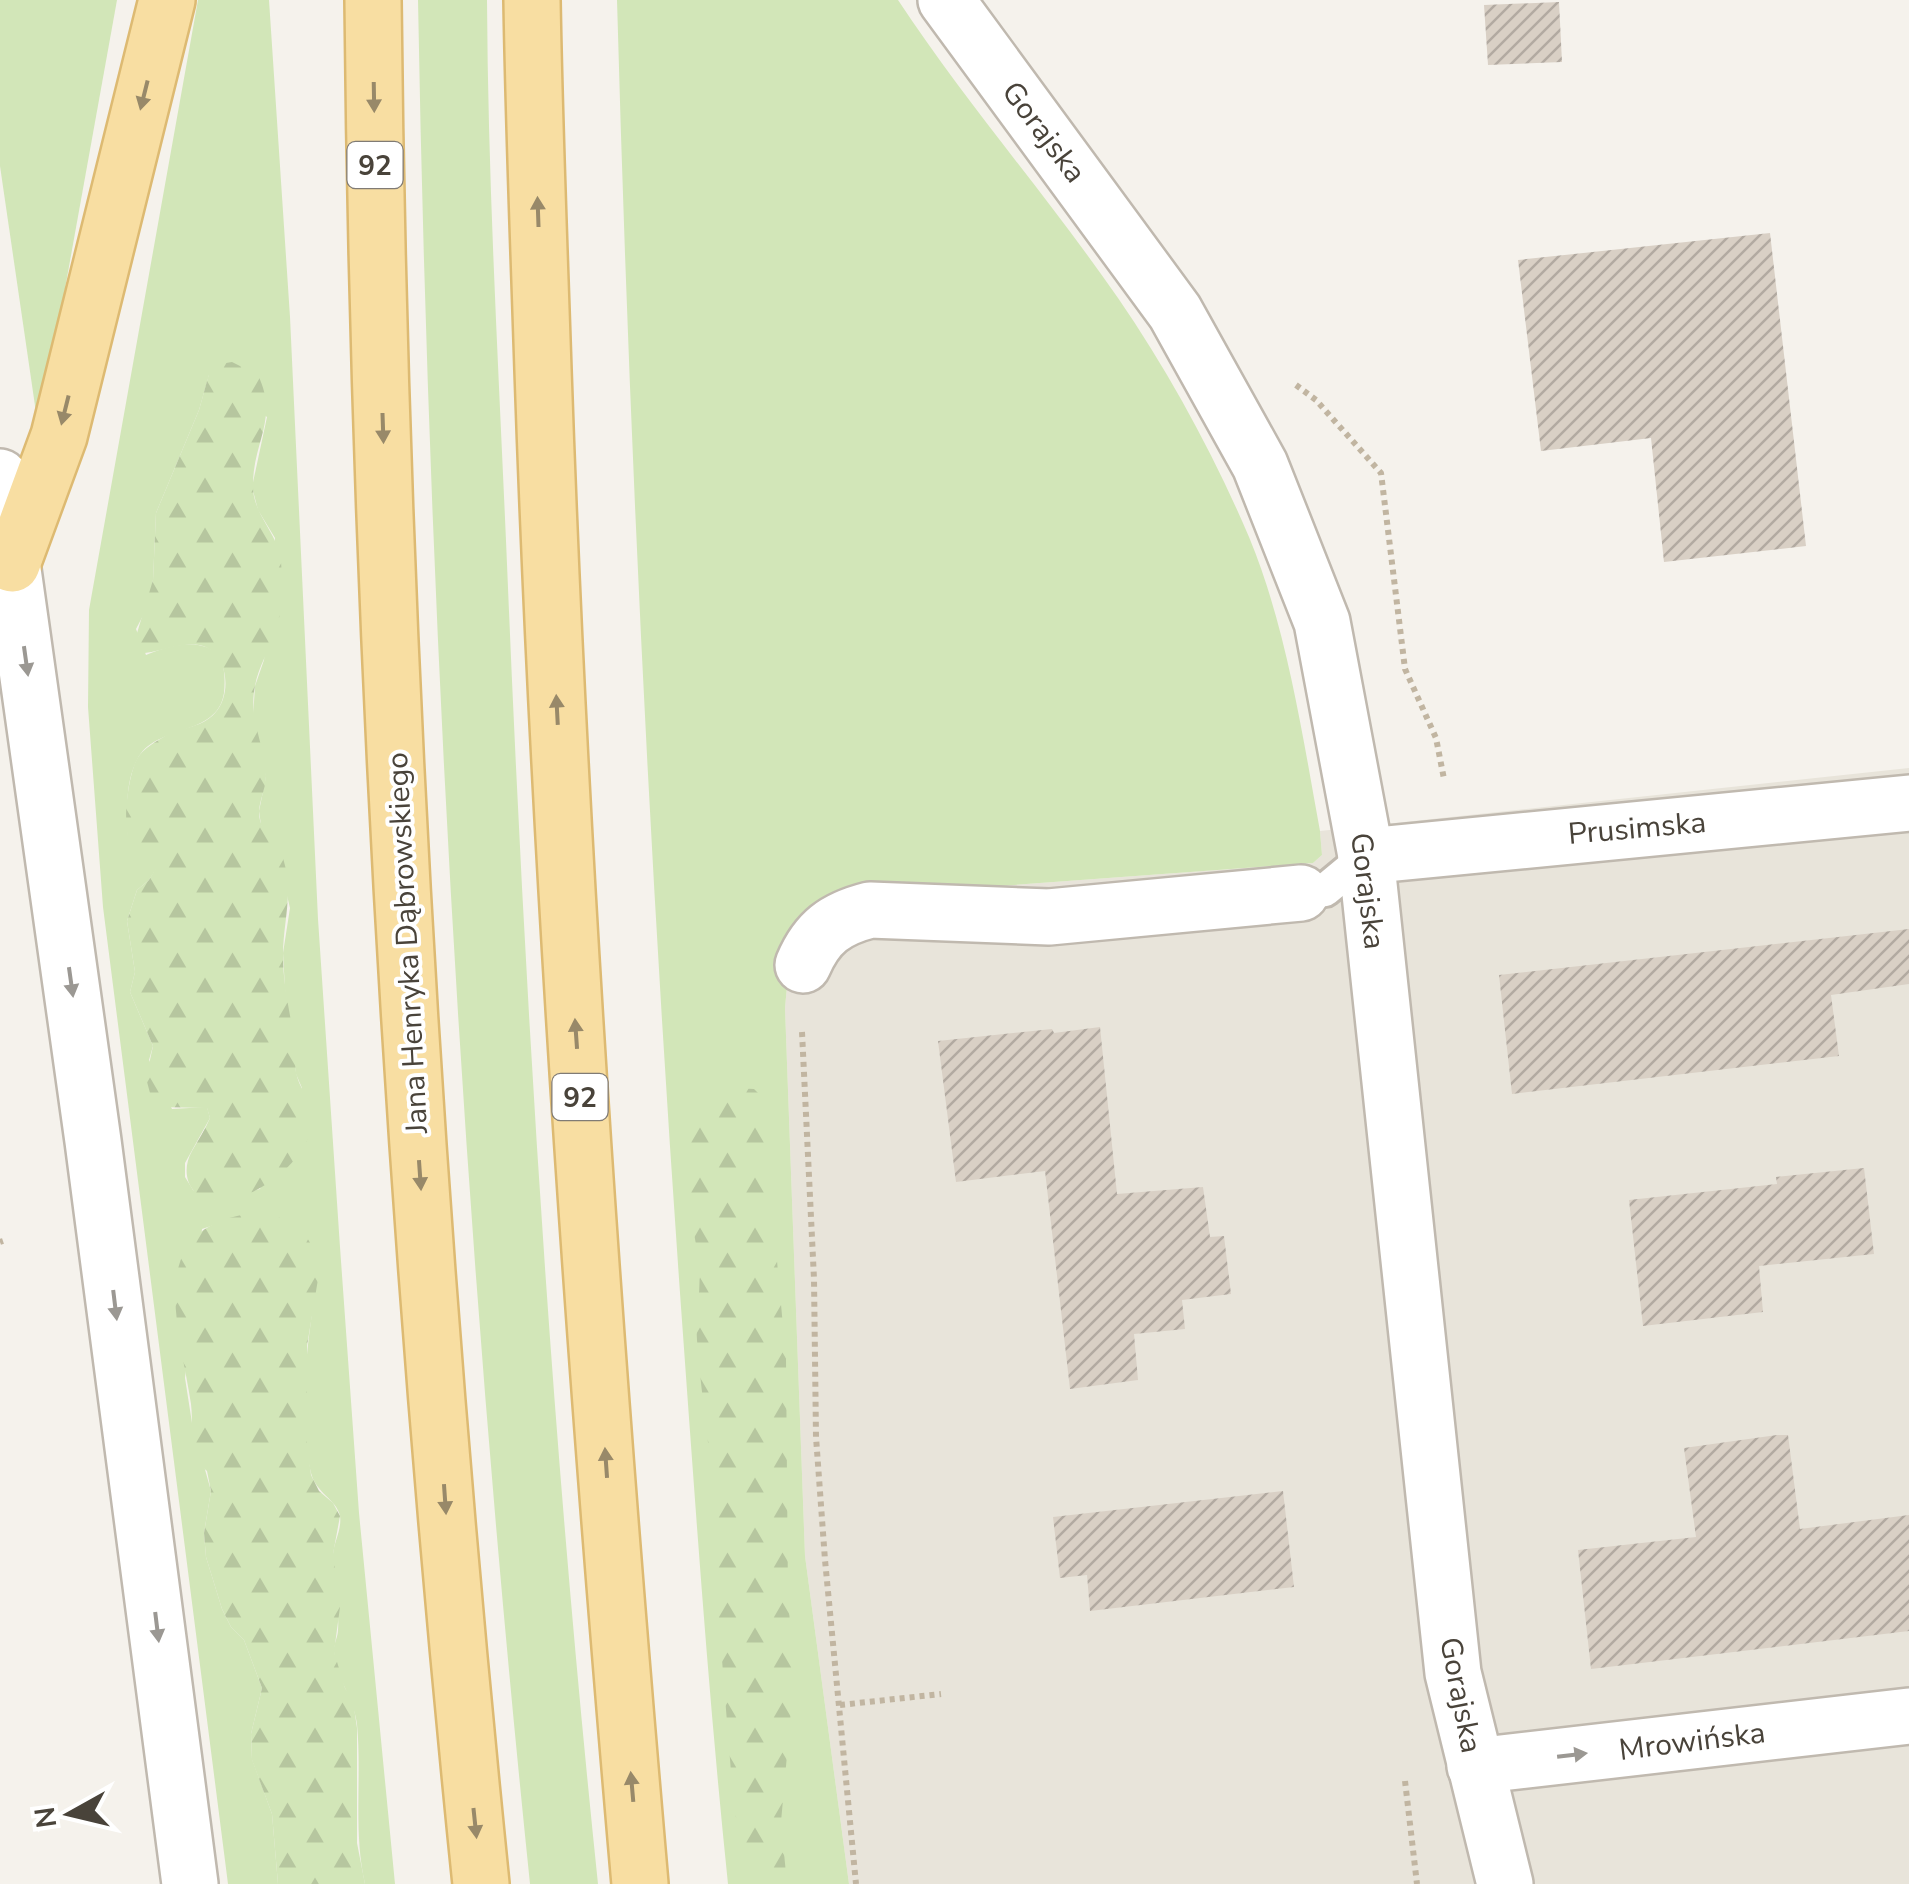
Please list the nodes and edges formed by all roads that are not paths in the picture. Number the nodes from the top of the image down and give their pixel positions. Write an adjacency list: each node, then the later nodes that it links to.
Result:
1 (168, 0): 6 (main road, one-way to 6)
2 (373, 0): 14 (main road, Jana Henryka Dąbrowskiego / 92, one-way to 14)
3 (532, 0): 15 (main road, 92, one-way to 3)
4 (946, 0): 8 (street, Gorajska)
5 (0, 476): 6 (street)
6 (12, 564): 13 (street, one-way to 13)
7 (1909, 803): 8 (street, Prusimska)
8 (1366, 856): 9 (lane); 12 (street, Gorajska)
9 (1301, 893): 10 (street)
10 (803, 965)
11 (1909, 1716): 12 (street, Mrowińska, one-way to 11)
12 (1475, 1766): 16 (street, Gorajska)
13 (190, 1884)
14 (481, 1884)
15 (640, 1884)
16 (1505, 1884)

